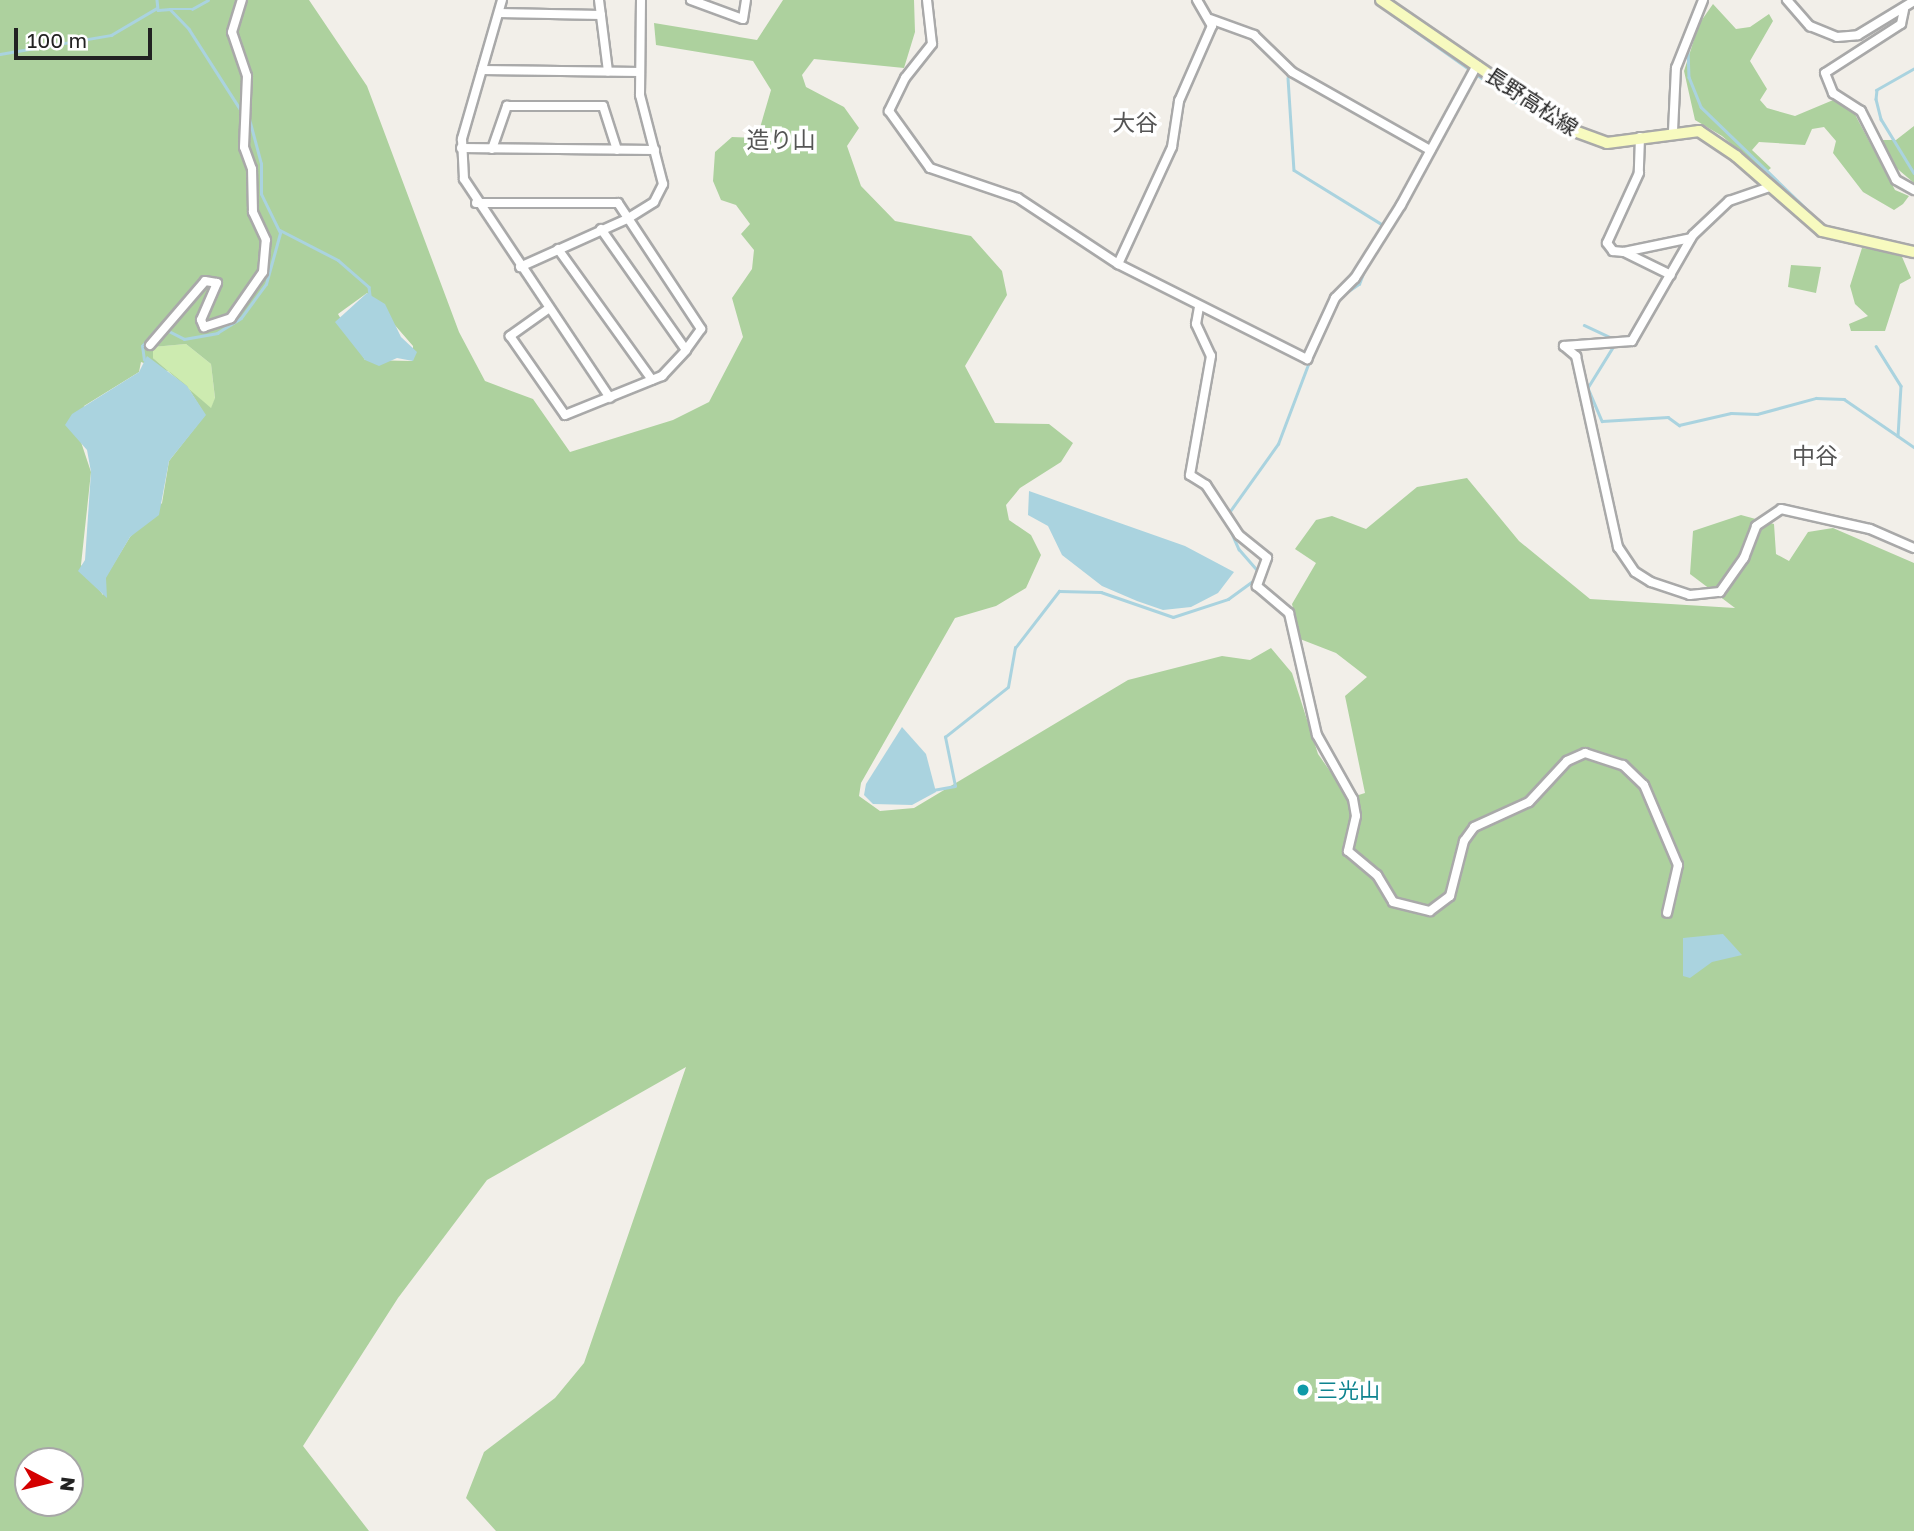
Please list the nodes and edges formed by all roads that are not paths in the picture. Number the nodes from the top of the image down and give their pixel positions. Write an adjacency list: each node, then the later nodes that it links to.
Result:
1 (242, 0): 42 (street)
2 (502, 0): 14 (street)
3 (599, 0): 15 (street)
4 (641, 0): 20 (street)
5 (691, 0): 6 (street)
6 (746, 0)
7 (927, 0): 37 (street)
8 (1197, 0): 16 (street)
9 (1381, 0): 18 (main road, 長野高松線)
10 (1703, 0): 21 (street)
11 (1787, 0): 13 (street)
12 (1914, 1): 13 (street)
13 (1904, 9): 29 (street)
14 (499, 13): 15 (street); 17 (street)
15 (601, 15): 19 (street)
16 (1210, 19): 27 (street); 37 (street)
17 (482, 70): 19 (street); 23 (street)
18 (1474, 70): 22 (main road, 長野高松線); 27 (street)
19 (608, 71): 20 (street)
20 (640, 72): 26 (street)
21 (1673, 131): 22 (main road, 長野高松線); 28 (main road, 長野高松線)
22 (1640, 137): 35 (street)
23 (461, 148): 24 (street); 30 (street)
24 (492, 149): 25 (street); 25 (street)
25 (617, 150): 26 (street)
26 (655, 150): 31 (street)
27 (1430, 150): 40 (street)
28 (1770, 187): 33 (street); 36 (main road, 長野高松線)
29 (1914, 190)
30 (476, 203): 31 (street); 38 (street)
31 (627, 219): 32 (street); 43 (street)
32 (601, 229): 34 (street); 43 (street)
33 (1691, 238): 35 (street); 39 (street)
34 (558, 249): 38 (street); 44 (street)
35 (1624, 252): 39 (street)
36 (1914, 252)
37 (1118, 264): 40 (street)
38 (520, 267): 41 (street)
39 (1671, 275): 46 (street)
40 (1199, 307): 47 (street)
41 (548, 309): 45 (street); 45 (street)
42 (150, 345)
43 (686, 350): 44 (street)
44 (652, 380): 45 (street)
45 (610, 398)
46 (1914, 548)
47 (1667, 913)

